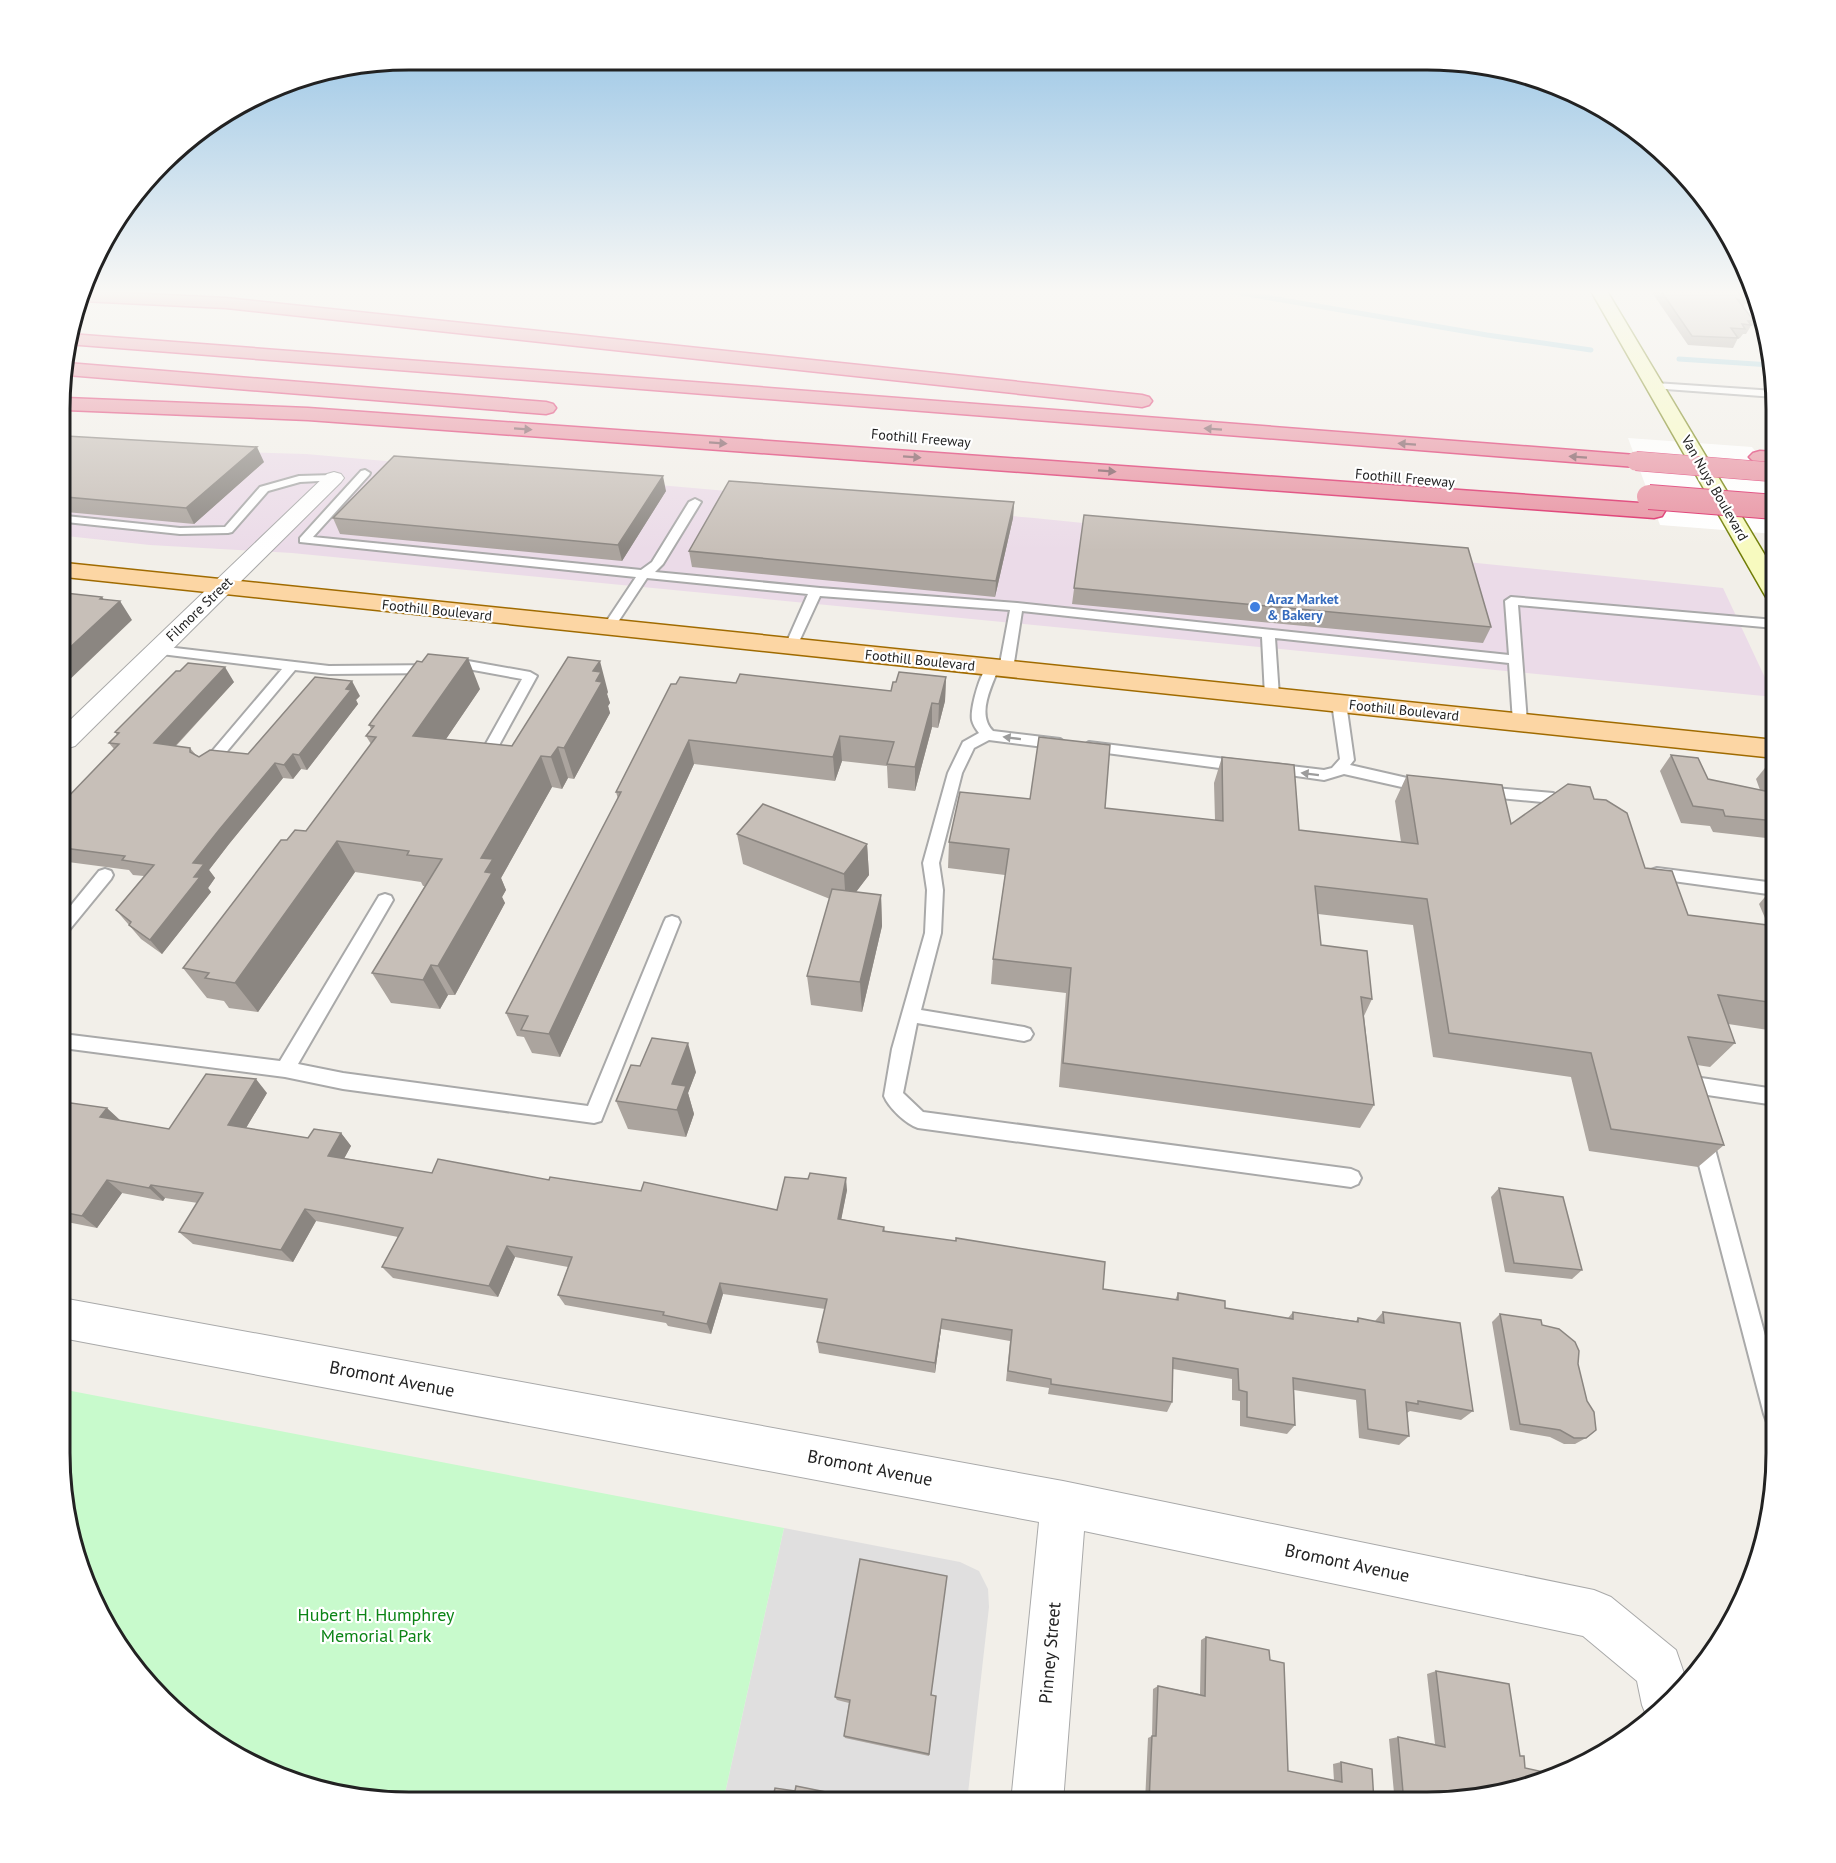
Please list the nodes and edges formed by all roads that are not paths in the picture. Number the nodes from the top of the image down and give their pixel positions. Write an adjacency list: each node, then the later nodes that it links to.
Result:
1 (172, 378): 6 (highway)
2 (580, 378): 12 (highway, one-way to 2)
3 (926, 378): 8 (highway)
4 (1650, 378): 5 (street, Van Nuys Boulevard)
5 (1655, 386): 7 (lane); 22 (street, Van Nuys Boulevard)
6 (71, 388)
7 (1765, 393)
8 (1160, 403)
9 (70, 404): 17 (highway, one-way to 17)
10 (1313, 418): 12 (highway)
11 (875, 435): 17 (highway, Foothill Freeway)
12 (1634, 454): 13 (highway, bridge)
13 (1766, 465)
14 (365, 473): 23 (lane)
15 (334, 478): 20 (lane); 24 (street, Filmore Street)
16 (694, 502): 23 (lane)
17 (1652, 504): 18 (highway, Foothill Freeway, bridge); 19 (highway)
18 (1766, 507)
19 (1766, 518)
20 (70, 519)
21 (70, 571): 24 (main road, Foothill Boulevard)
22 (1766, 572)
23 (643, 575): 25 (lane); 28 (lane)
24 (222, 587): 28 (main road, Foothill Boulevard); 31 (street, Filmore Street)
25 (815, 591): 26 (lane); 30 (lane)
26 (1017, 607): 29 (lane); 34 (lane)
27 (1766, 623): 32 (lane)
28 (608, 628): 30 (main road, Foothill Boulevard)
29 (1268, 634): 32 (lane); 35 (lane)
30 (790, 646): 34 (main road, Foothill Boulevard)
31 (158, 650): 33 (lane); 38 (street, Filmore Street)
32 (1515, 660): 37 (lane)
33 (292, 665): 41 (lane); 42 (lane)
34 (999, 668): 35 (main road, Foothill Boulevard); 39 (lane)
35 (1272, 696): 36 (main road, Foothill Boulevard)
36 (1339, 703): 37 (main road, Foothill Boulevard); 43 (lane)
37 (1520, 722): 40 (main road, Foothill Boulevard)
38 (70, 734)
39 (988, 734): 43 (lane, one-way to 39); 53 (lane)
40 (1766, 748)
41 (485, 758)
42 (208, 765)
43 (1340, 768): 44 (lane)
44 (1443, 789)
45 (1465, 791): 46 (lane)
46 (1553, 798)
47 (1657, 873): 49 (lane)
48 (105, 875): 51 (lane)
49 (1766, 888)
50 (385, 900): 56 (lane)
51 (70, 918)
52 (672, 922): 56 (lane)
53 (910, 1015): 54 (lane); 58 (lane)
54 (1024, 1034)
55 (70, 1042): 56 (lane)
56 (285, 1070)
57 (1766, 1096): 60 (lane)
58 (1351, 1178)
59 (70, 1319): 61 (street, Bromont Avenue)
60 (1766, 1380)
61 (1063, 1504): 62 (street, Bromont Avenue); 63 (street, Pinney Street)
62 (1663, 1686)
63 (1038, 1792)

